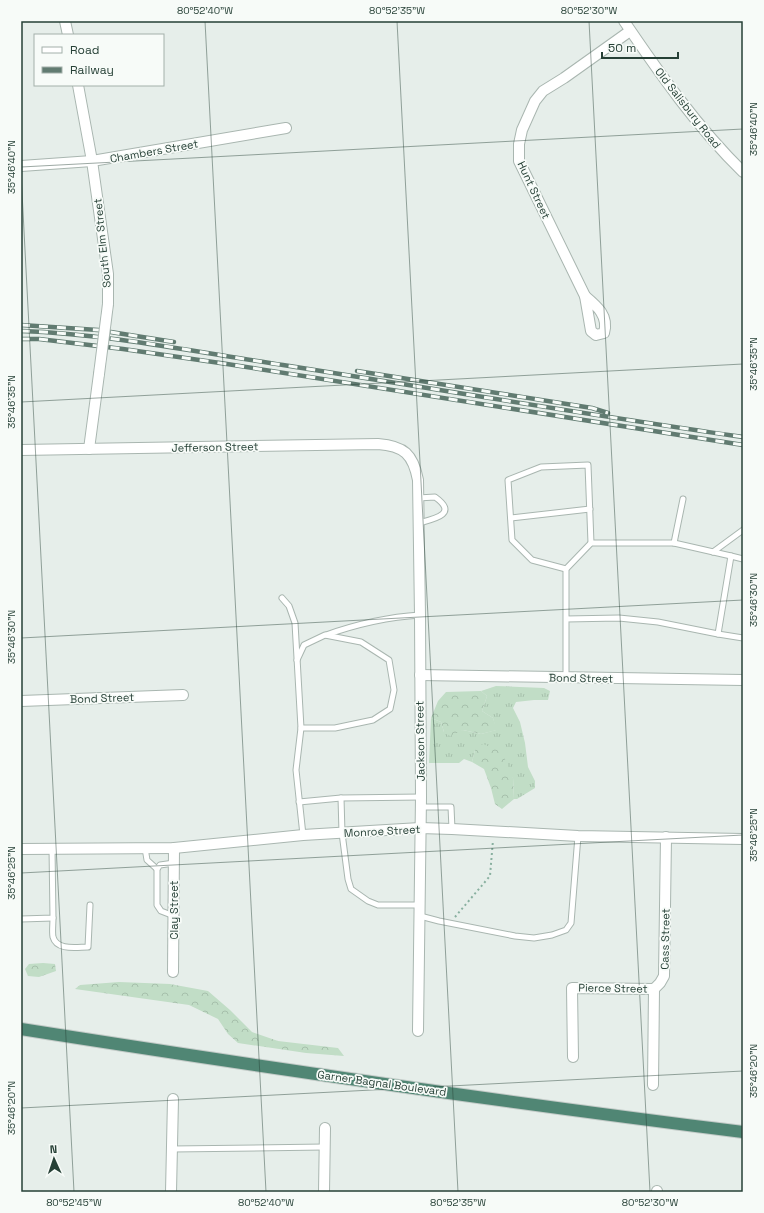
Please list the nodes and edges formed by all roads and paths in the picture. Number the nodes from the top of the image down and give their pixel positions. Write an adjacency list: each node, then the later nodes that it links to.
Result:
1 (66, 21): 4 (street)
2 (624, 21): 3 (street, Old Salisbury Road)
3 (630, 31): 9 (street, Old Salisbury Road); 10 (street, Hunt Street)
4 (68, 34)
5 (78, 86): 7 (street, South Elm Street)
6 (286, 128): 7 (street, Chambers Street)
7 (92, 161): 8 (street, Chambers Street); 11 (street, South Elm Street, bridge)
8 (21, 166)
9 (743, 172)
10 (585, 296)
11 (89, 449): 12 (street, Jefferson Street); 13 (street, Jefferson Street)
12 (21, 450)
13 (406, 453): 14 (street, Jackson Street)
14 (418, 498): 18 (street, Jackson Street); 18 (lane)
15 (683, 499): 21 (lane)
16 (590, 509): 17 (lane); 17 (lane); 20 (lane)
17 (511, 518): 25 (lane)
18 (418, 523): 27 (street, Jackson Street)
19 (743, 530): 22 (lane)
20 (591, 543): 21 (lane); 25 (lane)
21 (674, 543): 22 (lane)
22 (713, 552): 23 (lane)
23 (731, 556): 24 (lane); 29 (lane)
24 (743, 559)
25 (566, 569): 28 (lane)
26 (282, 598): 32 (lane)
27 (420, 615): 30 (lane); 33 (street, Jackson Street)
28 (566, 619): 29 (lane); 34 (lane)
29 (718, 634): 31 (lane)
30 (325, 635): 32 (lane); 38 (lane)
31 (743, 638)
32 (297, 660): 38 (lane)
33 (420, 675): 34 (street, Bond Street); 41 (street, Jackson Street)
34 (566, 678): 35 (street, Bond Street)
35 (743, 680)
36 (183, 695): 37 (street, Bond Street)
37 (21, 701)
38 (302, 728): 40 (lane)
39 (341, 798): 40 (lane); 41 (lane); 45 (lane)
40 (299, 802): 46 (lane)
41 (421, 802): 42 (street, Jackson Street); 43 (lane)
42 (420, 828): 43 (street, Monroe Street); 45 (street, Monroe Street); 57 (street, Jackson Street)
43 (452, 829): 44 (street, Monroe Street)
44 (494, 831): 47 (street, Monroe Street); 62 (path)
45 (342, 833): 46 (street, Monroe Street); 57 (lane)
46 (303, 835): 53 (street, Monroe Street)
47 (578, 836): 48 (street, Monroe Street); 62 (lane)
48 (666, 837): 49 (street, Monroe Street); 64 (street, Cass Street)
49 (743, 839)
50 (21, 848): 51 (street, Monroe Street)
51 (52, 848): 52 (street, Monroe Street); 60 (lane)
52 (145, 848): 53 (street, Monroe Street); 55 (lane)
53 (174, 848): 54 (street, Clay Street)
54 (174, 863): 55 (lane); 58 (street, Clay Street)
55 (157, 870): 58 (lane)
56 (90, 904): 60 (lane)
57 (419, 904): 59 (street, Jackson Street)
58 (174, 916): 63 (street, Clay Street)
59 (420, 916): 62 (lane); 66 (street, Jackson Street)
60 (53, 918): 61 (lane)
61 (21, 919)
62 (448, 923)
63 (173, 972)
64 (654, 989): 67 (street, Pierce Street); 68 (street)
65 (21, 1029): 71 (highway, Garner Bagnal Boulevard)
66 (418, 1031)
67 (573, 1056)
68 (653, 1085)
69 (173, 1099): 73 (street)
70 (324, 1128): 72 (street)
71 (743, 1132)
72 (324, 1147): 73 (lane); 75 (street)
73 (172, 1149): 74 (street)
74 (171, 1192)
75 (324, 1192)

